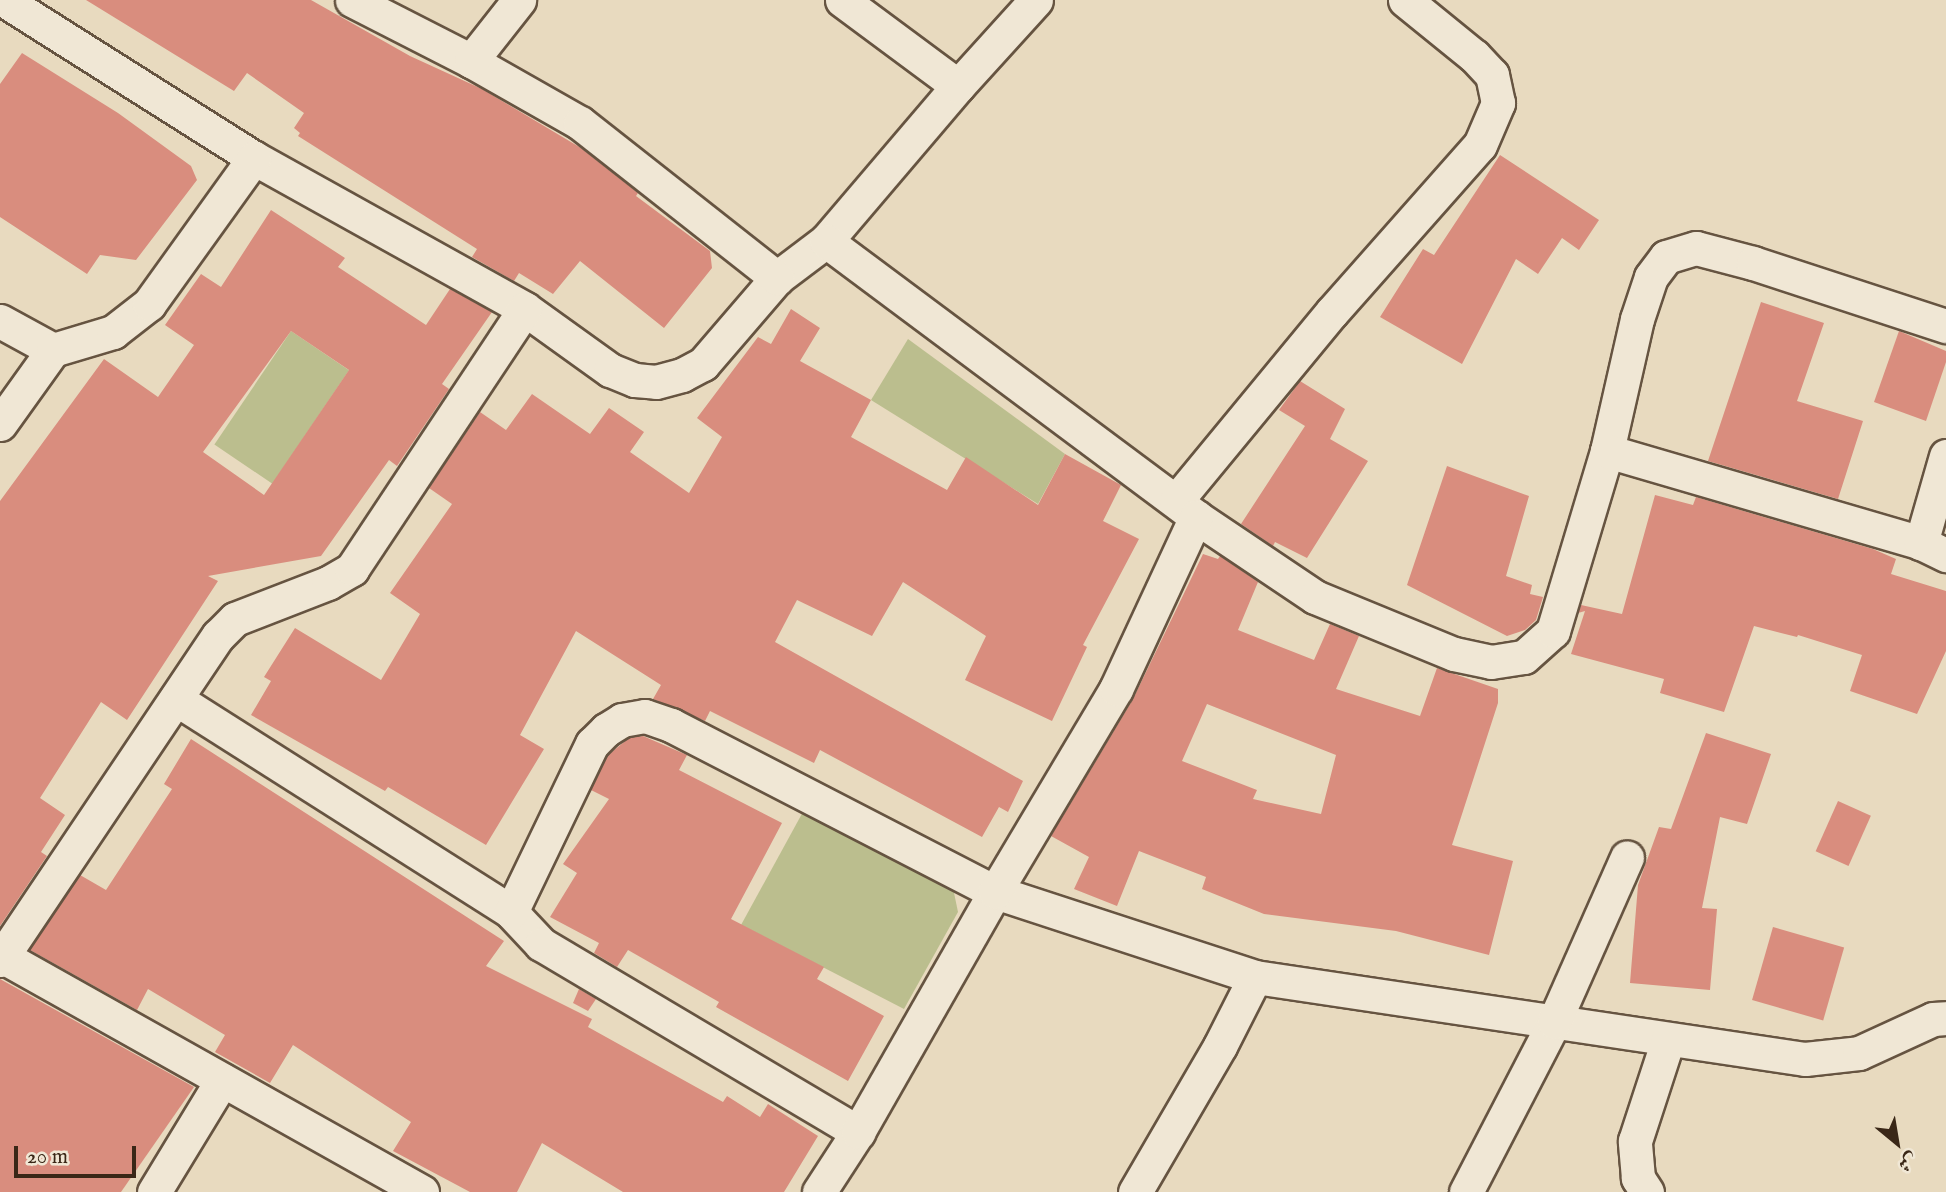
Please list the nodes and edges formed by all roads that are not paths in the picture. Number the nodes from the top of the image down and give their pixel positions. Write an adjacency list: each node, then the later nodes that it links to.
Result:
1 (352, 0): 7 (street)
2 (519, 0): 7 (street)
3 (842, 0): 8 (street)
4 (1036, 0): 8 (street)
5 (1405, 0): 19 (street)
6 (5, 8): 9 (street)
7 (471, 61): 11 (street)
8 (958, 86): 10 (street)
9 (254, 158): 12 (street); 15 (street)
10 (826, 241): 11 (street); 19 (street)
11 (777, 278): 12 (street)
12 (525, 309): 21 (street)
13 (0, 321): 15 (street)
14 (1946, 326): 17 (street)
15 (53, 350): 16 (street)
16 (0, 424)
17 (1607, 451): 19 (street); 20 (street)
18 (1946, 456): 20 (street)
19 (1186, 509): 23 (street)
20 (1934, 549)
21 (176, 699): 24 (street); 25 (street)
22 (1627, 857): 28 (street)
23 (995, 892): 24 (street); 26 (street); 31 (street)
24 (511, 912): 31 (street)
25 (1, 957): 30 (street)
26 (1255, 977): 28 (street); 35 (street)
27 (1946, 1018): 29 (street)
28 (1554, 1022): 29 (street); 36 (street)
29 (1668, 1040): 37 (street)
30 (222, 1080): 32 (street); 33 (street)
31 (858, 1132): 34 (street)
32 (154, 1192)
33 (422, 1192)
34 (819, 1192)
35 (1135, 1192)
36 (1466, 1192)
37 (1647, 1192)

